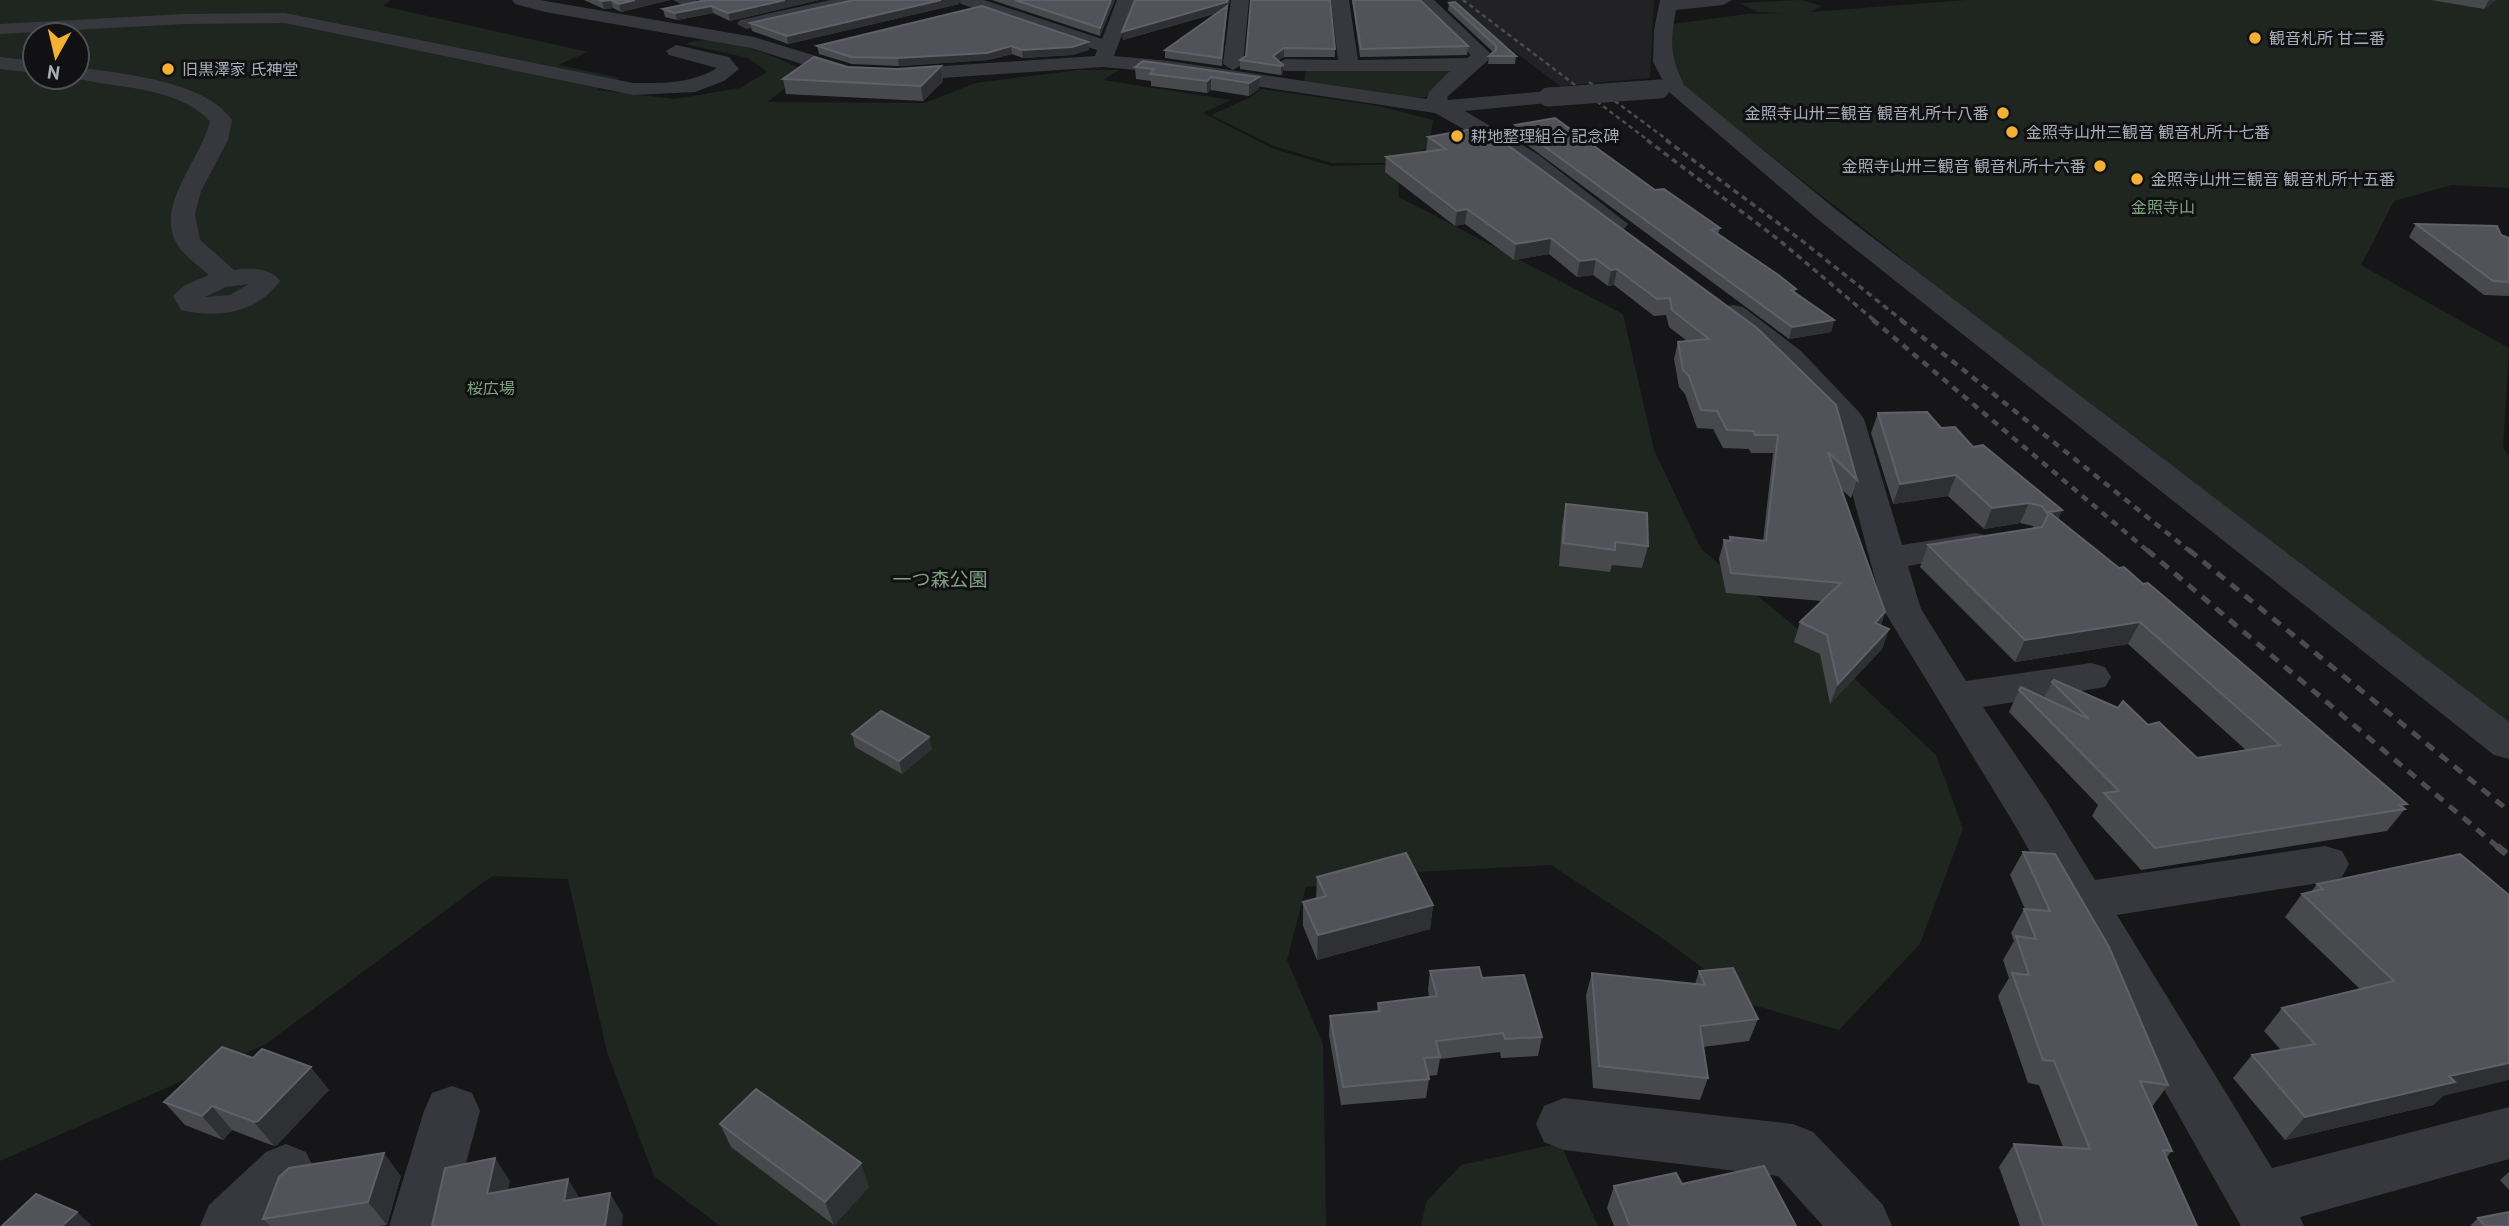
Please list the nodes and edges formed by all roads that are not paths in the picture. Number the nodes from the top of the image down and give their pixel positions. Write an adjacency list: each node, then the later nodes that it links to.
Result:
1 (521, 0): 11 (street)
2 (854, 0): 13 (street)
3 (1126, 0): 17 (street)
4 (1240, 0): 23 (street)
5 (1340, 0): 21 (street)
6 (1424, 0): 19 (street)
7 (1723, 0): 9 (street)
8 (693, 1): 11 (street)
9 (1669, 3): 25 (street)
10 (970, 6): 17 (street)
11 (617, 19): 13 (street)
12 (0, 29): 13 (street)
13 (702, 34): 15 (street)
14 (826, 44): 15 (street)
15 (787, 54): 22 (street); 23 (street)
16 (949, 54): 22 (street)
17 (1106, 54): 22 (street); 23 (street)
18 (0, 63): 20 (street)
19 (1472, 64): 21 (street); 26 (street)
20 (21, 65)
21 (1349, 66): 23 (street)
22 (984, 69)
23 (1236, 71): 26 (street)
24 (91, 76): 28 (street)
25 (1668, 88): 26 (street, bridge); 34 (street)
26 (1440, 107): 27 (street)
27 (1633, 237)
28 (227, 278)
29 (1717, 301): 31 (street)
30 (2006, 540): 31 (street)
31 (1888, 558): 33 (street)
32 (2091, 677): 33 (street)
33 (1955, 697): 36 (street)
34 (2509, 744)
35 (2325, 864): 36 (street)
36 (2084, 901): 41 (street)
37 (452, 1111): 43 (street)
38 (1564, 1124): 44 (street)
39 (2509, 1133): 41 (street)
40 (286, 1171): 42 (street)
41 (2267, 1213)
42 (230, 1226)
43 (419, 1226)
44 (1862, 1226)

